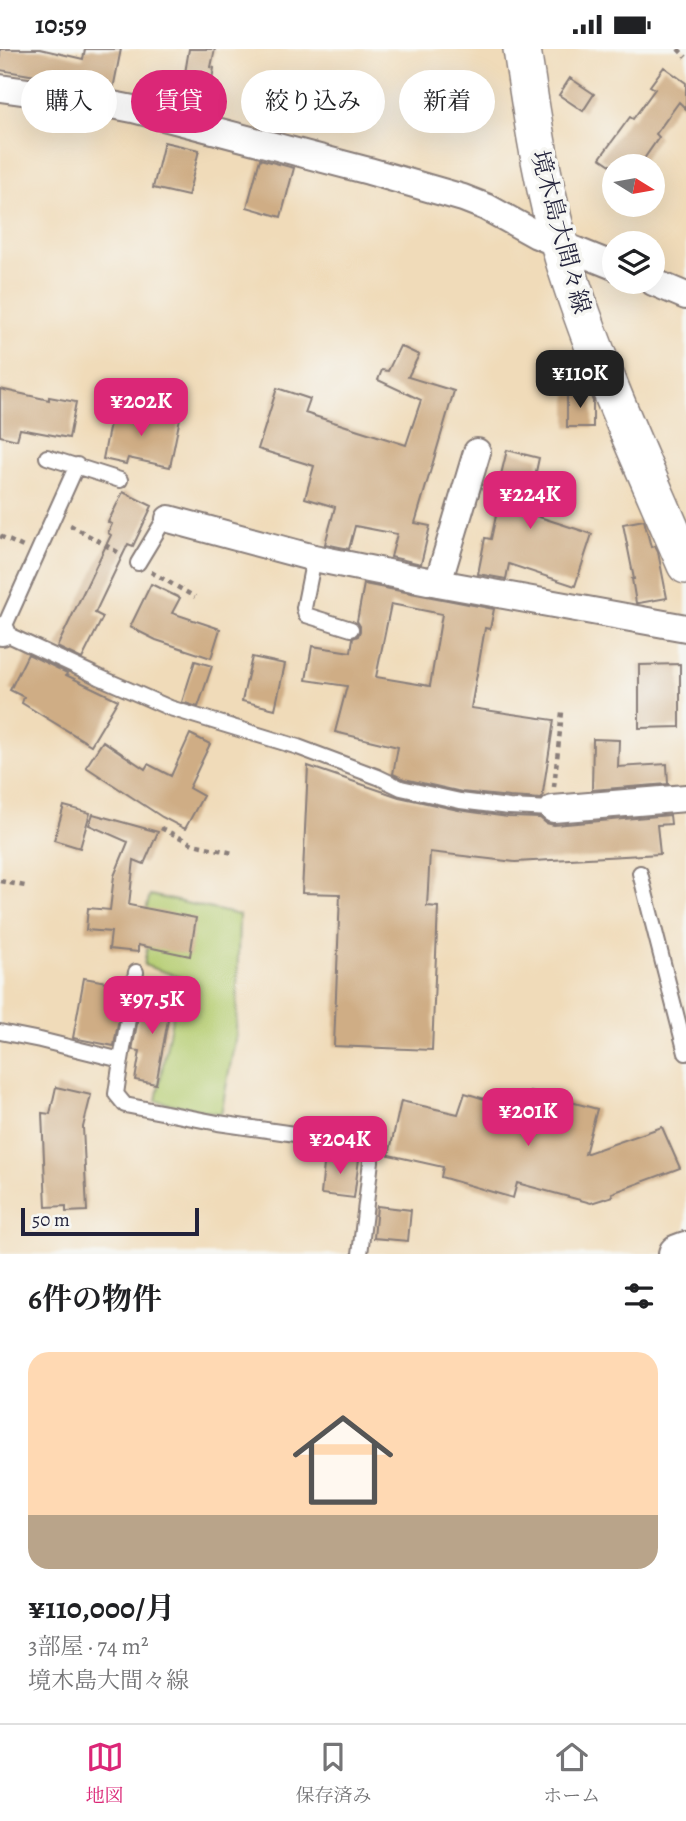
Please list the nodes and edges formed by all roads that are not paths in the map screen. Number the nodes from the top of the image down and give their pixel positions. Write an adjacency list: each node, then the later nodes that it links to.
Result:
1 (522, 49): 3 (main road, 境木島大間々線)
2 (0, 89): 3 (street)
3 (560, 245): 4 (street); 14 (main road, 境木島大間々線)
4 (602, 261)
5 (665, 287): 6 (street)
6 (686, 296)
7 (477, 452): 15 (street)
8 (47, 457): 9 (lane)
9 (77, 465): 10 (lane); 18 (lane)
10 (120, 479)
11 (169, 519): 12 (street); 13 (lane)
12 (314, 558): 15 (street); 17 (lane)
13 (138, 563)
14 (686, 565)
15 (438, 583): 16 (street)
16 (686, 628)
17 (351, 629)
18 (1, 631): 20 (lane)
19 (686, 798): 20 (street)
20 (553, 809)
21 (640, 873): 24 (lane)
22 (136, 972): 25 (lane)
23 (0, 1032): 25 (lane)
24 (686, 1053)
25 (121, 1060): 27 (lane)
26 (686, 1251): 28 (main road)
27 (360, 1254)
28 (678, 1254)

